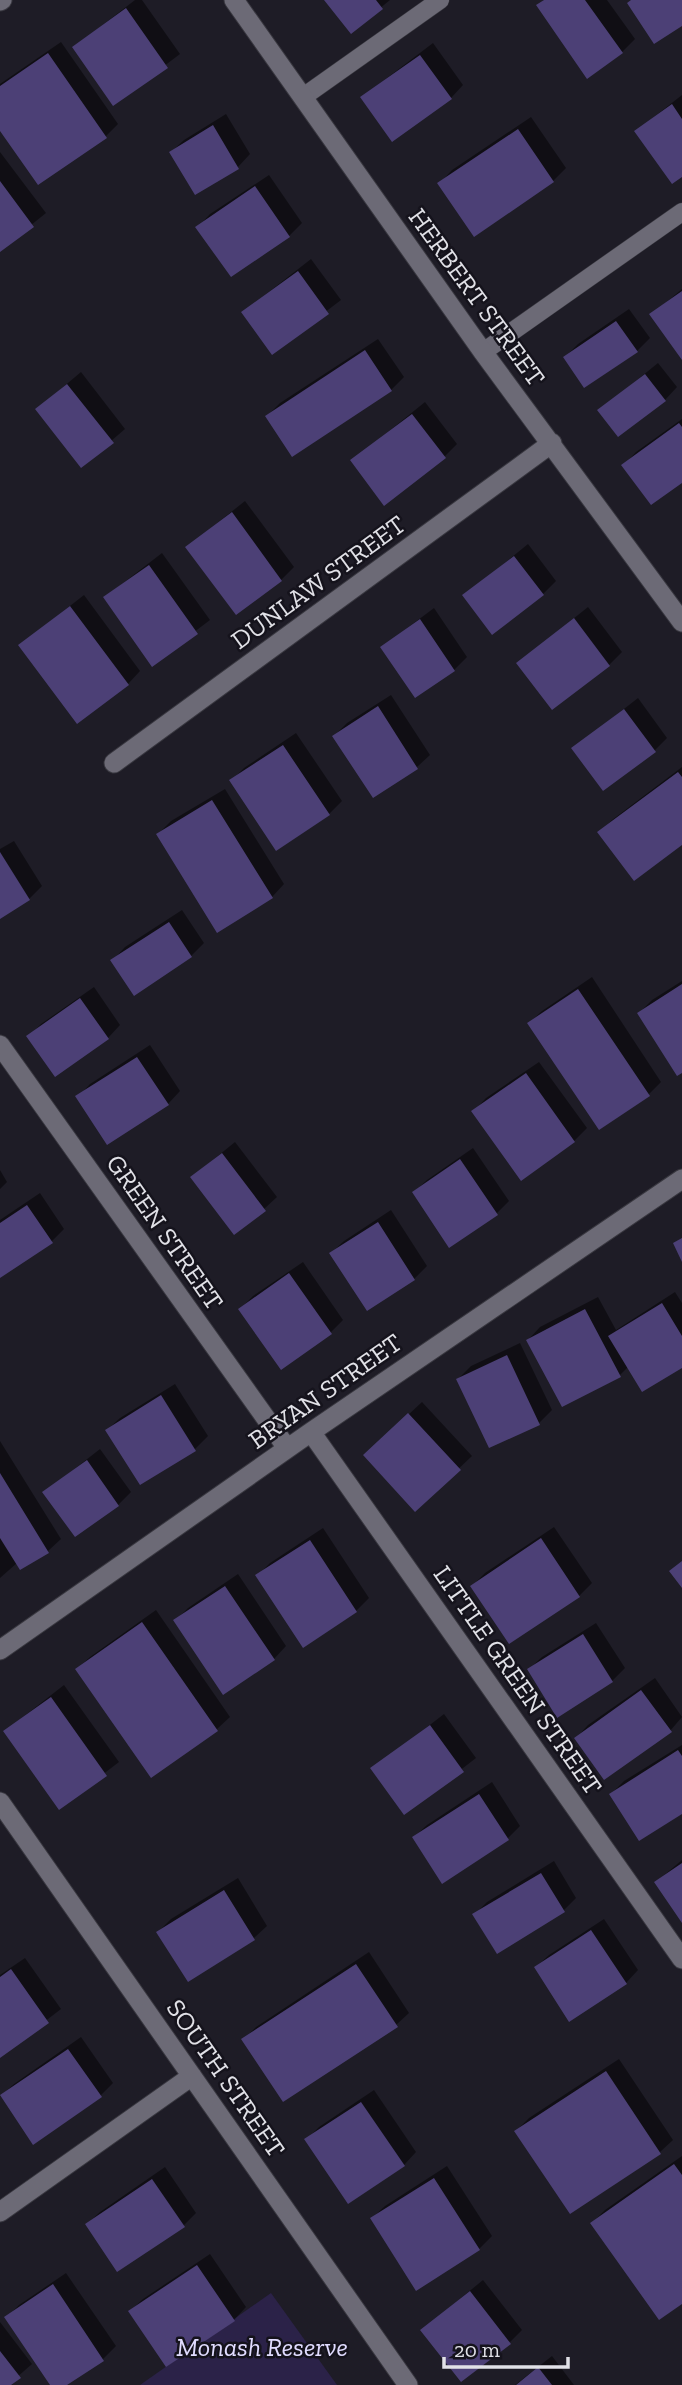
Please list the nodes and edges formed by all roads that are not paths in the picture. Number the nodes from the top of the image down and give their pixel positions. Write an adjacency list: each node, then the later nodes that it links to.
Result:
1 (234, 0): 3 (street, HERBERT STREET)
2 (440, 0): 3 (lane)
3 (303, 97): 5 (street, HERBERT STREET)
4 (682, 212): 5 (lane)
5 (483, 352): 6 (street, HERBERT STREET)
6 (552, 443): 7 (street, HERBERT STREET); 8 (street, DUNLAW STREET)
7 (682, 622)
8 (114, 763)
9 (0, 1045): 12 (street, GREEN STREET)
10 (682, 1179): 11 (street, BRYAN STREET)
11 (311, 1432): 12 (street, BRYAN STREET); 15 (street, LITTLE GREEN STREET)
12 (287, 1448): 13 (street, BRYAN STREET)
13 (0, 1650)
14 (0, 1802): 16 (street, SOUTH STREET)
15 (682, 1959)
16 (192, 2076): 17 (street); 18 (street, SOUTH STREET)
17 (0, 2212)
18 (408, 2385)

